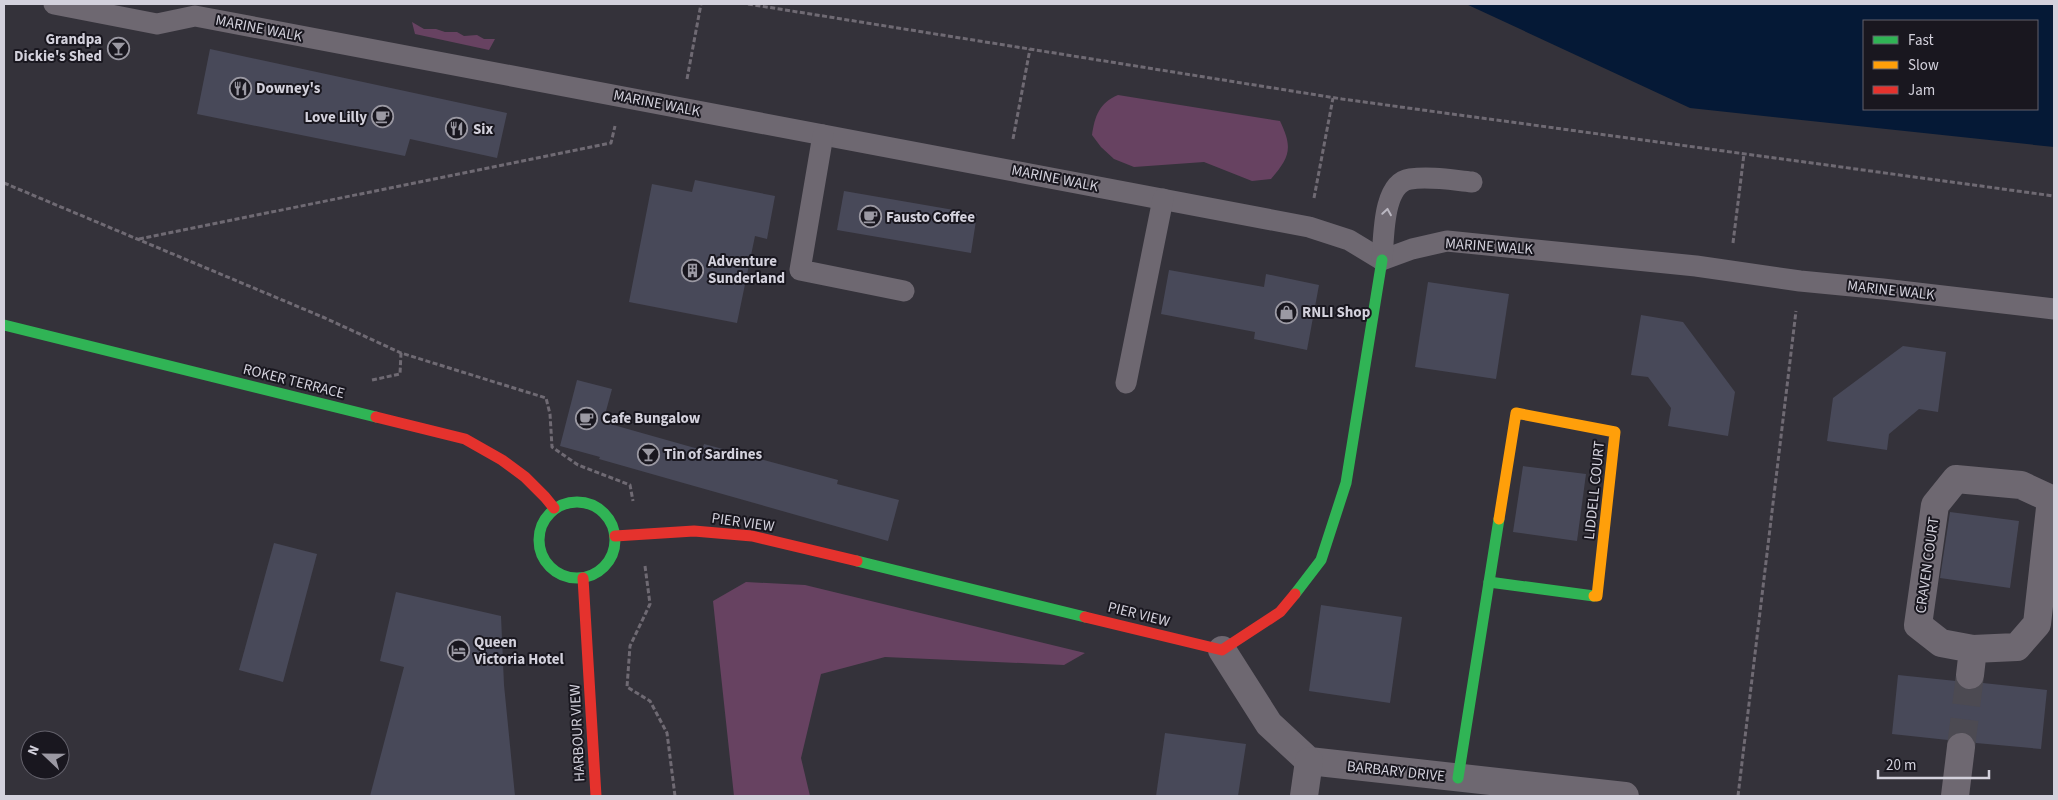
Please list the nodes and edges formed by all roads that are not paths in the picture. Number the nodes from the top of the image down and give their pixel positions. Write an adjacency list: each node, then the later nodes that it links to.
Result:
1 (54, 4): 2 (lane, MARINE WALK)
2 (823, 135): 4 (lane, MARINE WALK); 6 (lane)
3 (1472, 182): 5 (lane, one-way to 3)
4 (1163, 199): 5 (lane, MARINE WALK); 9 (lane)
5 (1382, 260): 7 (lane, MARINE WALK); 15 (street)
6 (904, 291)
7 (2054, 309)
8 (4, 324): 10 (street, ROKER TERRACE)
9 (1126, 383)
10 (554, 508): 11 (street); 12 (street)
11 (615, 536): 12 (street); 15 (street, PIER VIEW)
12 (583, 578): 21 (street, HARBOUR VIEW)
13 (1489, 582): 13 (street, LIDDELL COURT); 19 (street, LIDDELL COURT)
14 (1973, 649): 14 (street, CRAVEN COURT); 16 (street)
15 (1222, 650): 18 (street)
16 (1970, 675)
17 (1961, 747): 24 (street)
18 (1309, 761): 19 (street, BARBARY DRIVE); 22 (street)
19 (1458, 778): 20 (street, BARBARY DRIVE)
20 (1565, 793): 23 (street, BARBARY DRIVE)
21 (596, 796)
22 (1304, 796)
23 (1624, 796)
24 (1955, 796)

